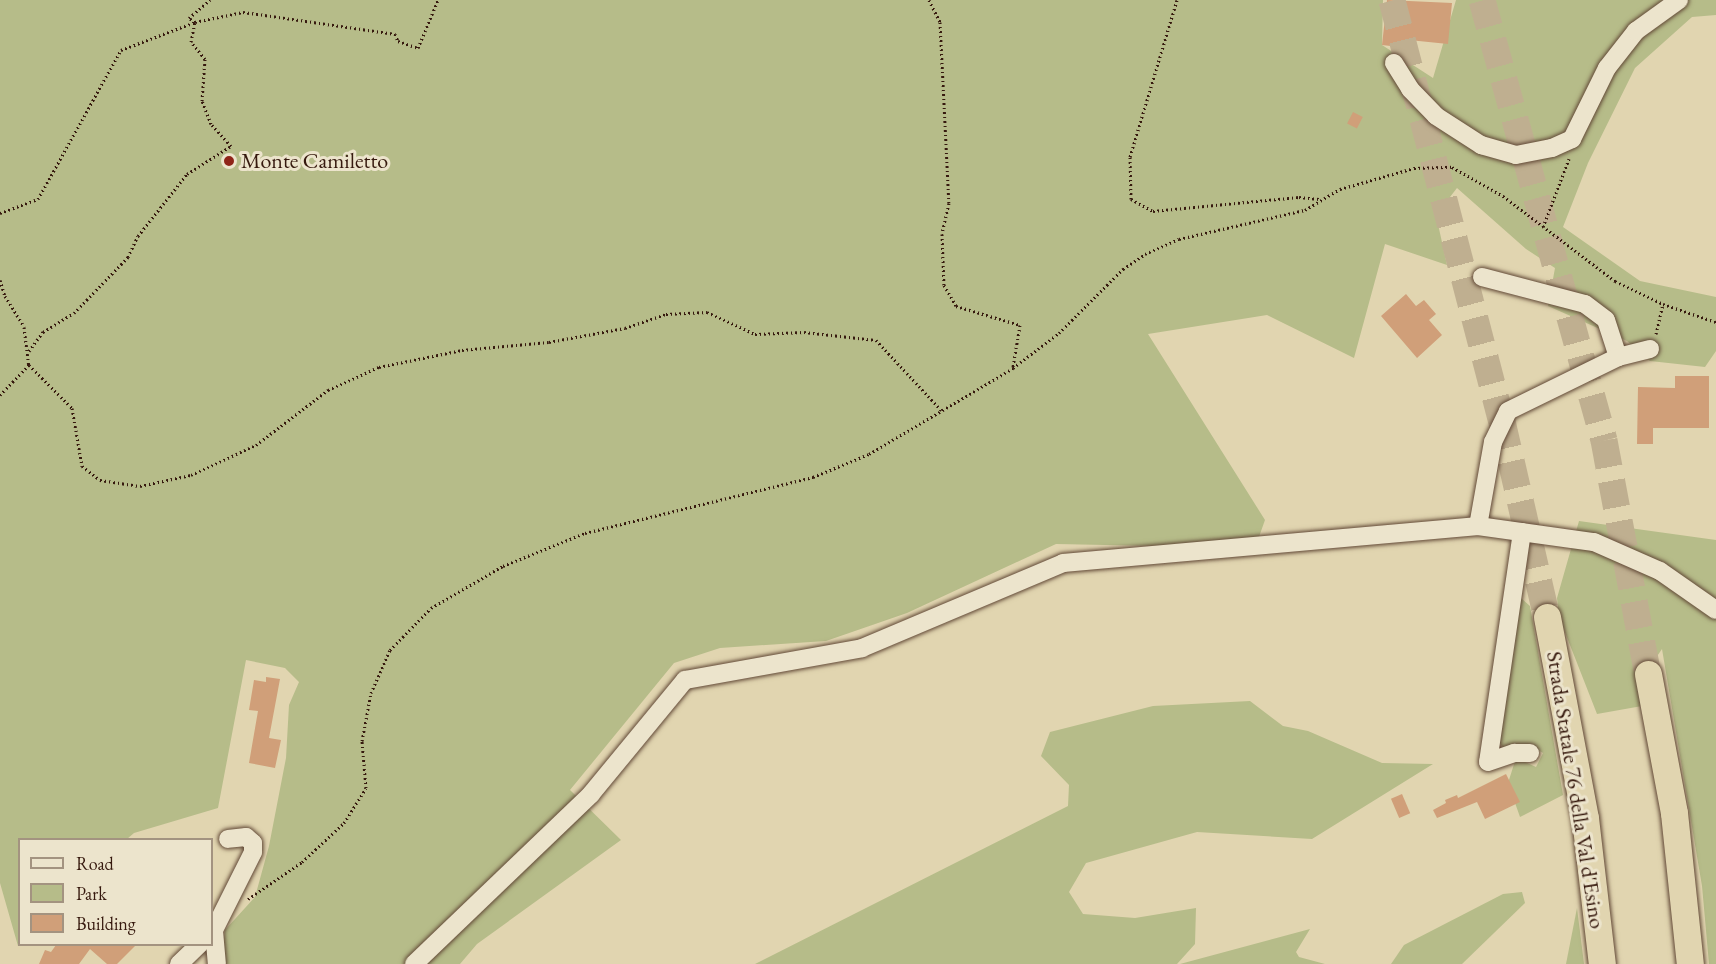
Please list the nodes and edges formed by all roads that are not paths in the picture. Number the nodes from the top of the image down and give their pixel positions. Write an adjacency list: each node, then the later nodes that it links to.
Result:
1 (1679, 0): 2 (street)
2 (1394, 63)
3 (1482, 277): 5 (street)
4 (1650, 350): 5 (street)
5 (1618, 357): 6 (street)
6 (1478, 526): 7 (street); 17 (street)
7 (1521, 532): 8 (street); 11 (street)
8 (1716, 610)
9 (1547, 617): 18 (highway, Strada Statale 76 della Val d'Esino)
10 (1648, 674): 19 (highway)
11 (1530, 753)
12 (228, 839): 13 (street)
13 (213, 933): 16 (street)
14 (199, 946): 15 (street)
15 (179, 964)
16 (217, 964)
17 (414, 964)
18 (1602, 964)
19 (1690, 964)

